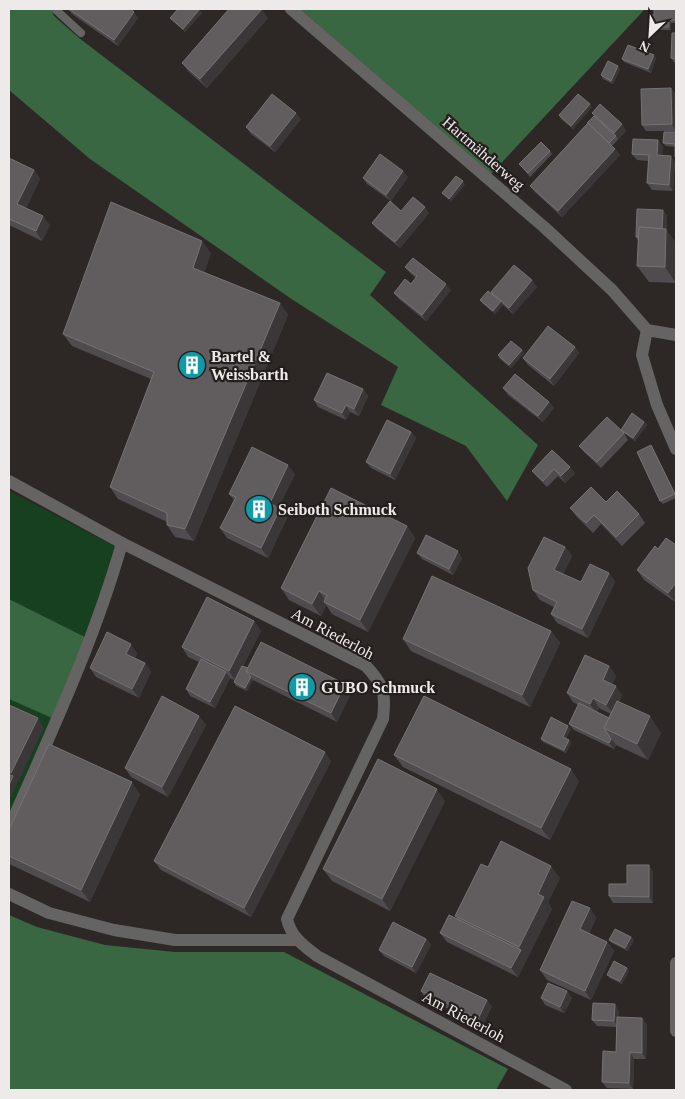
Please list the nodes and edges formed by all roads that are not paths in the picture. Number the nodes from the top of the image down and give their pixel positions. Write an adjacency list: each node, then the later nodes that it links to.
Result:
1 (55, 9): 3 (lane)
2 (291, 9): 4 (street, Hartmähderweg)
3 (81, 33)
4 (647, 330): 5 (street); 6 (street)
5 (676, 335)
6 (676, 449)
7 (9, 482): 8 (street, Am Riederloh)
8 (122, 543): 9 (street); 11 (street, Am Riederloh)
9 (9, 828)
10 (9, 894): 11 (street)
11 (297, 940): 14 (street, Am Riederloh)
12 (676, 963): 13 (street)
13 (676, 1031)
14 (566, 1090)

